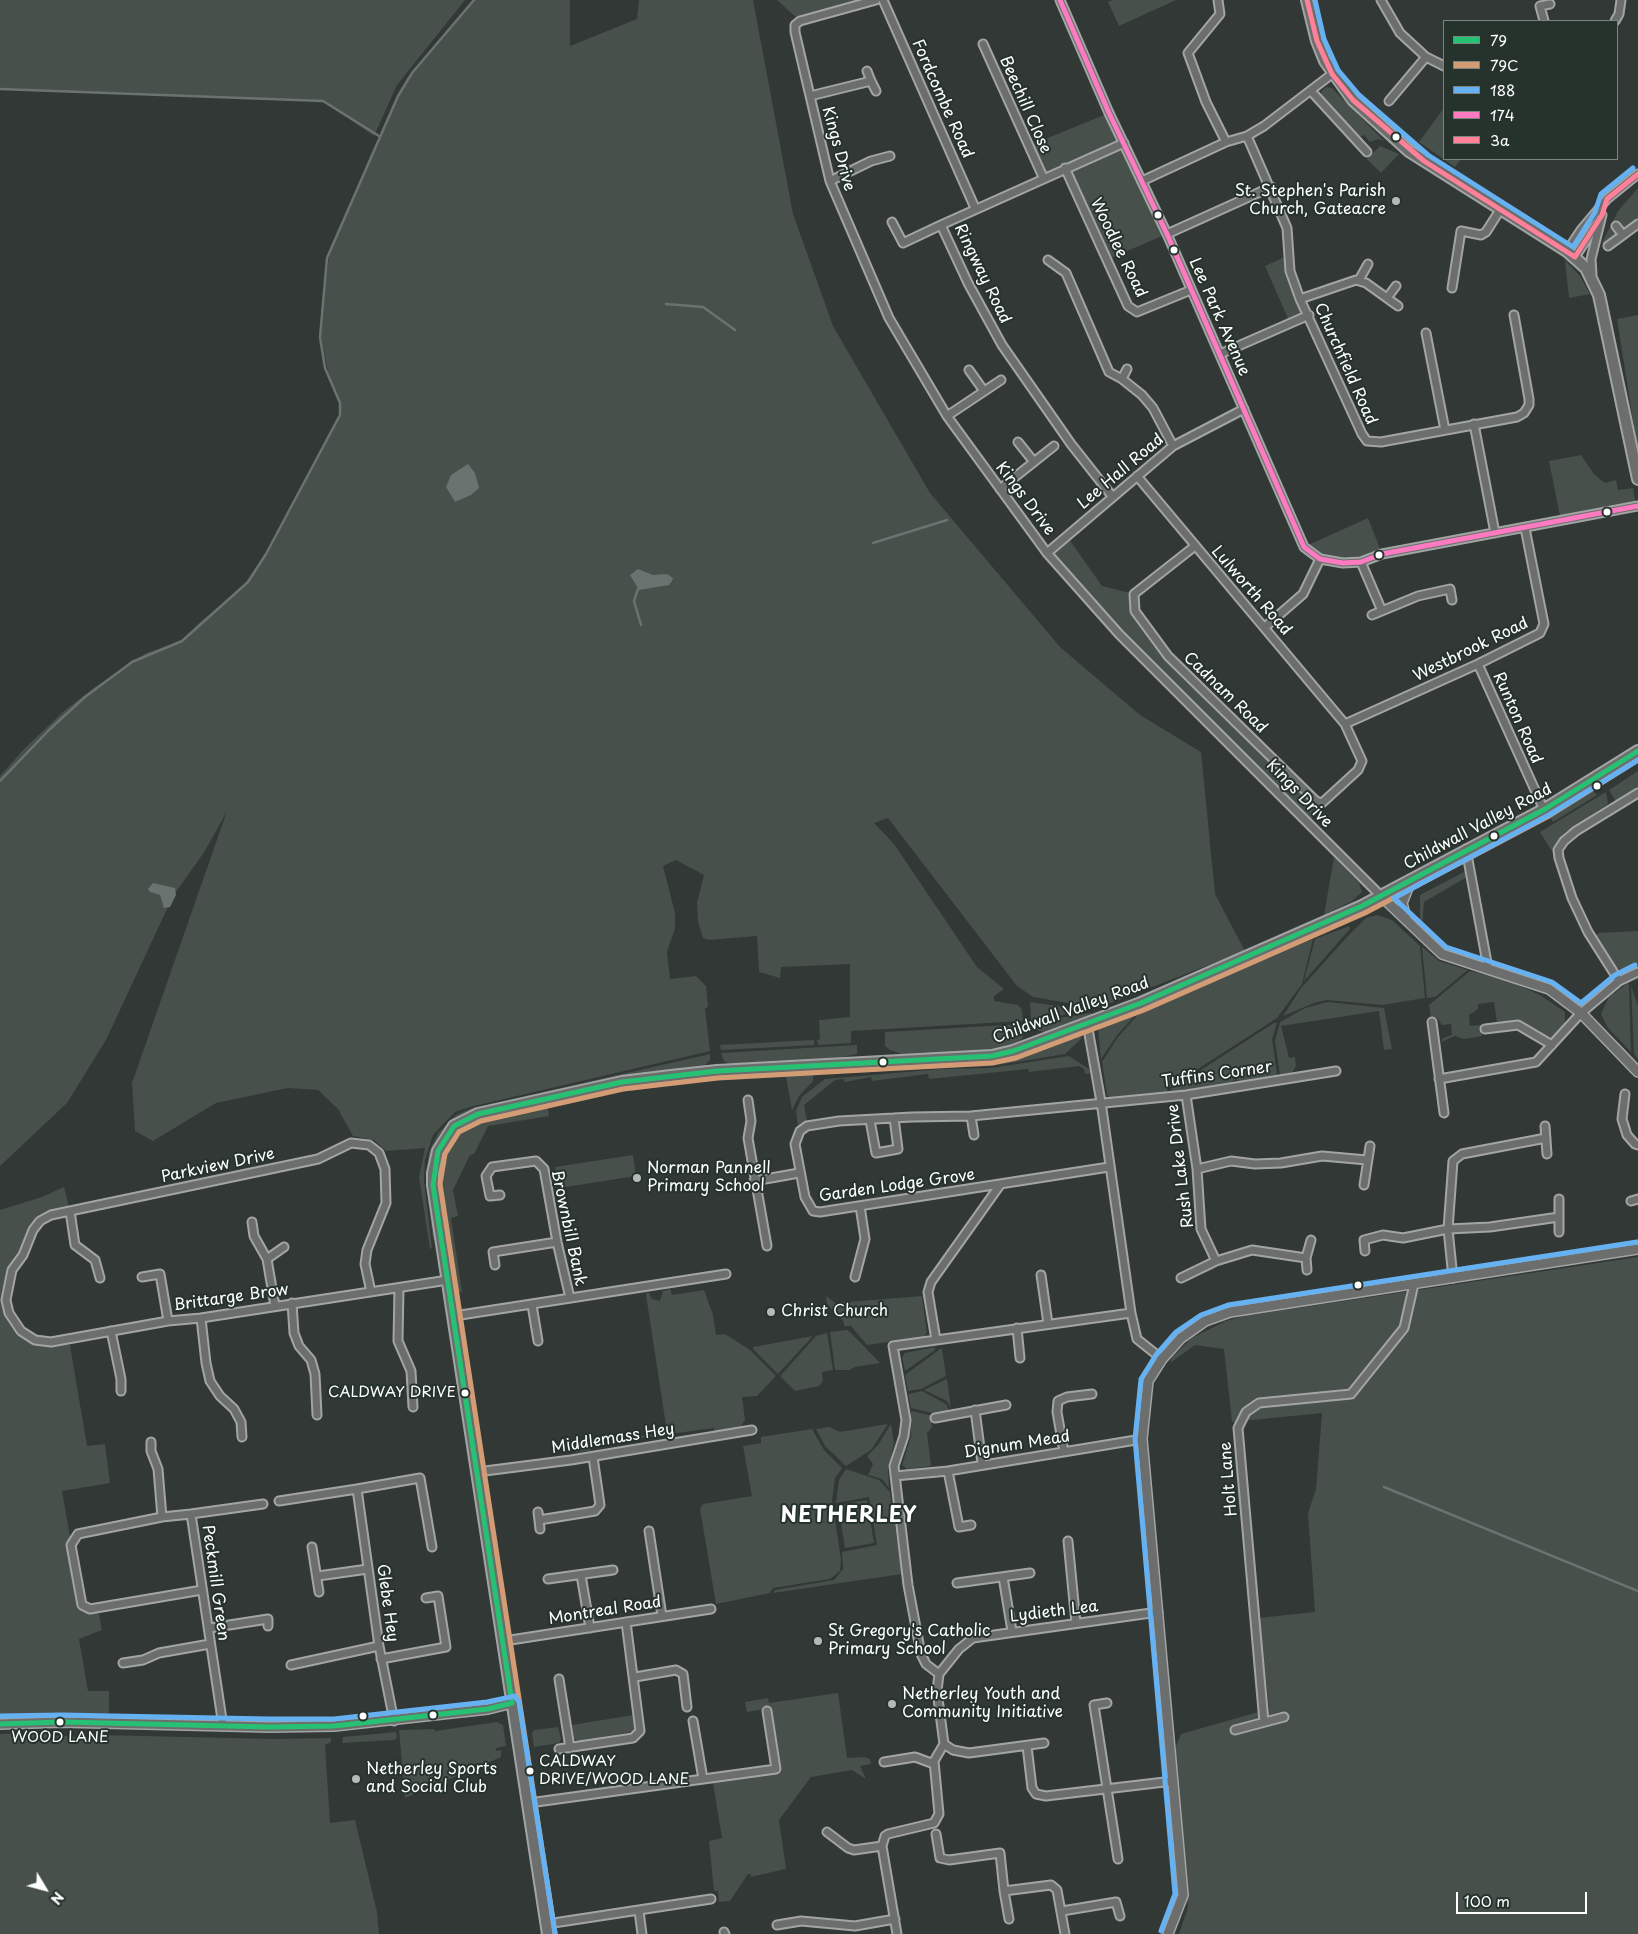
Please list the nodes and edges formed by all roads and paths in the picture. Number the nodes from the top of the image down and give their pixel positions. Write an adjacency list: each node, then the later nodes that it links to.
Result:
1 (876, 0): 19 (street, Kings Drive)
2 (883, 0): 33 (street, Fordcombe Road)
3 (1060, 0): 23 (street, Lee Park Avenue)
4 (1218, 0): 22 (street)
5 (1307, 0): 15 (main road)
6 (1381, 0): 12 (street)
7 (1622, 0): 10 (street)
8 (1550, 4): 9 (street)
9 (1544, 20)
10 (1615, 20)
11 (983, 44): 28 (street, Beechill Close)
12 (1426, 57): 13 (street); 20 (street)
13 (1443, 66)
14 (867, 71): 16 (street)
15 (1332, 74): 18 (street); 34 (main road)
16 (871, 81): 17 (street); 19 (street)
17 (876, 91)
18 (1311, 91): 21 (street); 24 (street)
19 (810, 96): 29 (street, Kings Drive)
20 (1389, 101)
21 (1247, 136): 22 (street); 31 (street, Churchfield Road)
22 (1226, 142): 30 (street)
23 (1124, 143): 26 (street, Ringway Road); 30 (street, Lee Park Avenue)
24 (1367, 152)
25 (890, 156): 29 (street)
26 (1065, 168): 28 (street, Ringway Road); 50 (street, Woodlee Road)
27 (1638, 174): 32 (street)
28 (1043, 177): 33 (street, Ringway Road)
29 (830, 181): 64 (street, Kings Drive)
30 (1142, 181): 40 (street, Lee Park Avenue)
31 (1271, 187): 40 (street); 52 (street, Churchfield Road)
32 (1607, 199): 35 (street); 43 (street)
33 (976, 208): 38 (street, Ringway Road)
34 (1500, 210): 43 (main road); 49 (street)
35 (1602, 215): 43 (street); 47 (street)
36 (892, 222): 38 (street)
37 (1638, 224): 41 (street)
38 (941, 225): 74 (street, Ringway Road)
39 (1616, 226): 41 (street)
40 (1167, 234): 50 (street, Lee Park Avenue)
41 (1623, 235): 42 (street)
42 (1608, 246)
43 (1571, 254): 47 (main road)
44 (1048, 260): 60 (street)
45 (1368, 264): 46 (street)
46 (1359, 280): 51 (street); 52 (street)
47 (1593, 282): 72 (main road)
48 (1396, 286): 51 (street)
49 (1452, 288)
50 (1191, 290): 57 (street, Lee Park Avenue)
51 (1388, 298): 53 (street)
52 (1300, 299): 54 (street, Churchfield Road)
53 (1398, 306)
54 (1309, 315): 57 (street); 66 (street, Churchfield Road)
55 (1514, 315): 65 (street, Churchfield Road)
56 (1426, 333): 66 (street)
57 (1220, 354): 63 (street, Lee Park Avenue)
58 (1127, 369): 60 (street)
59 (969, 370): 62 (street)
60 (1122, 379): 69 (street)
61 (1001, 380): 62 (street)
62 (984, 391): 64 (street)
63 (1244, 408): 69 (street, Lee Hall Road); 80 (street, Lee Park Avenue)
64 (947, 416): 73 (street, Kings Drive)
65 (1474, 424): 66 (street, Churchfield Road); 77 (street)
66 (1445, 430)
67 (1018, 442): 70 (street)
68 (1054, 446): 70 (street)
69 (1173, 446): 71 (street, Lee Hall Road)
70 (1034, 462): 73 (street)
71 (1137, 476): 74 (street, Lee Hall Road); 78 (street, Lulworth Road)
72 (1638, 479)
73 (1000, 489): 79 (street, Kings Drive)
74 (1112, 496): 79 (street, Lee Hall Road)
75 (1638, 506): 76 (street)
76 (1525, 528): 77 (street); 86 (street, Westbrook Road)
77 (1495, 533): 81 (street)
78 (1195, 546): 85 (street, Lulworth Road); 87 (street, Cadnam Road)
79 (1048, 553): 93 (street, Kings Drive)
80 (1320, 558): 81 (street); 85 (street)
81 (1361, 562): 83 (street)
82 (1452, 600): 83 (street)
83 (1382, 611): 84 (street)
84 (1372, 615)
85 (1265, 627): 87 (street, Lulworth Road)
86 (1478, 664): 87 (street, Westbrook Road); 90 (street, Runton Road)
87 (1345, 724)
88 (1638, 751): 90 (main road, Childwall Valley Road)
89 (1638, 793): 97 (street)
90 (1544, 810): 91 (main road, Childwall Valley Road)
91 (1466, 849): 92 (main road, Childwall Valley Road); 95 (street)
92 (1411, 880): 93 (main road, Childwall Valley Road); 94 (street)
93 (1381, 896): 94 (street); 100 (main road, Childwall Valley Road)
94 (1408, 922): 95 (street)
95 (1488, 968): 98 (street)
96 (1638, 972): 97 (street)
97 (1619, 981): 98 (street)
98 (1580, 1013): 102 (street); 104 (street)
99 (1432, 1022): 105 (street)
100 (1087, 1023): 109 (street); 153 (main road, Childwall Valley Road)
101 (1485, 1029): 102 (street)
102 (1552, 1045): 105 (street)
103 (1336, 1072): 106 (street, Tuffins Corner)
104 (1638, 1072)
105 (1439, 1079): 110 (street)
106 (1186, 1094): 109 (street, Tuffins Corner); 122 (street, Rush Lake Drive)
107 (1625, 1094): 117 (street)
108 (748, 1100): 124 (street)
109 (1101, 1102): 111 (street, Garden Lodge Grove); 121 (street)
110 (1444, 1113)
111 (971, 1116): 112 (street, Garden Lodge Grove); 115 (street)
112 (894, 1118): 113 (street, Garden Lodge Grove); 113 (street)
113 (870, 1120): 123 (street, Garden Lodge Grove)
114 (1545, 1126): 116 (street)
115 (974, 1136)
116 (1546, 1138): 119 (street); 133 (street)
117 (1638, 1144)
118 (1370, 1146): 120 (street)
119 (1547, 1154)
120 (1367, 1160): 122 (street); 126 (street)
121 (1109, 1167): 125 (street, Garden Lodge Grove); 161 (street)
122 (1197, 1168): 143 (street, Rush Lake Drive)
123 (799, 1173): 124 (street); 129 (street, Garden Lodge Grove)
124 (754, 1181): 137 (street)
125 (1000, 1185): 129 (street, Garden Lodge Grove); 169 (street)
126 (1364, 1185)
127 (500, 1195): 136 (street, Brownbill Bank)
128 (1559, 1199): 131 (street)
129 (860, 1206): 149 (street)
130 (70, 1211): 150 (street); 156 (street, Parkview Drive); 167 (street, Parkview Drive)
131 (1559, 1217): 133 (street); 134 (street)
132 (252, 1222): 142 (street)
133 (1448, 1229): 140 (street); 152 (street)
134 (1559, 1232)
135 (1311, 1240): 141 (street)
136 (557, 1242): 144 (street); 157 (street, Brownbill Bank)
137 (767, 1246)
138 (284, 1247): 142 (street)
139 (1638, 1250): 152 (street)
140 (1365, 1251)
141 (1306, 1258): 143 (street); 145 (street)
142 (267, 1259): 160 (street)
143 (1216, 1261): 151 (street)
144 (495, 1265)
145 (1307, 1270)
146 (726, 1274): 157 (street, Brownbill Bank)
147 (1041, 1275): 165 (street)
148 (142, 1277): 164 (street)
149 (855, 1277)
150 (100, 1278)
151 (1181, 1278)
152 (1453, 1278): 154 (street)
153 (448, 1280): 155 (street, Brittarge Brow); 162 (main road)
154 (1414, 1284): 172 (street); 239 (street, Holt Lane)
155 (399, 1288): 156 (street, Brittarge Brow); 176 (street)
156 (371, 1292): 158 (street, Brittarge Brow)
157 (570, 1298): 159 (street, Brownbill Bank)
158 (292, 1303): 160 (street, Brittarge Brow); 178 (street)
159 (532, 1305): 162 (street, Brownbill Bank); 170 (street)
160 (275, 1306): 163 (street, Brittarge Brow)
161 (1131, 1313): 165 (street); 172 (street)
162 (454, 1316): 188 (main road)
163 (201, 1318): 164 (street, Brittarge Brow); 181 (street)
164 (168, 1321): 168 (street, Brittarge Brow)
165 (1048, 1324): 166 (street)
166 (1017, 1328): 169 (street); 171 (street)
167 (21, 1331): 168 (street, Brittarge Brow)
168 (110, 1331): 173 (street)
169 (936, 1340): 189 (street)
170 (538, 1341)
171 (1020, 1358)
172 (1162, 1359): 182 (street)
173 (121, 1390)
174 (1092, 1394): 184 (street)
175 (1006, 1405): 177 (street)
176 (413, 1407)
177 (975, 1410): 179 (street); 186 (street)
178 (317, 1415)
179 (935, 1418)
180 (752, 1430): 185 (street, Middlemass Hey)
181 (242, 1436)
182 (1142, 1439): 184 (street, Dignum Mead); 215 (street)
183 (152, 1442): 195 (street)
184 (1064, 1452): 186 (street, Dignum Mead)
185 (593, 1457): 188 (street, Middlemass Hey); 196 (street)
186 (982, 1464): 187 (street, Dignum Mead)
187 (948, 1471): 189 (street, Dignum Mead); 197 (street)
188 (478, 1472): 223 (main road)
189 (895, 1476): 229 (street)
190 (358, 1488): 191 (street); 202 (street); 203 (street, Glebe Hey)
191 (279, 1501)
192 (263, 1504): 194 (street, Peckmill Green)
193 (538, 1512): 196 (street)
194 (191, 1514): 195 (street); 211 (street, Peckmill Green)
195 (162, 1517): 211 (street)
196 (539, 1520): 198 (street)
197 (971, 1525)
198 (540, 1529)
199 (649, 1531): 216 (street)
200 (1068, 1541): 218 (street)
201 (312, 1547): 207 (street)
202 (432, 1547)
203 (368, 1569): 207 (street); 225 (street, Glebe Hey)
204 (613, 1570): 206 (street)
205 (1030, 1573): 208 (street)
206 (581, 1575): 209 (street); 221 (street)
207 (318, 1576): 212 (street)
208 (1004, 1577): 210 (street); 222 (street)
209 (548, 1579)
210 (957, 1583)
211 (202, 1590): 220 (street, Peckmill Green)
212 (319, 1592)
213 (426, 1598): 226 (street)
214 (711, 1609): 216 (street, Montreal Road)
215 (1158, 1612): 218 (street, Lydieth Lea); 251 (street)
216 (662, 1616): 217 (street, Montreal Road)
217 (626, 1622): 221 (street, Montreal Road); 230 (street)
218 (1076, 1623): 222 (street, Lydieth Lea)
219 (268, 1626): 220 (street)
220 (210, 1628): 224 (street, Peckmill Green)
221 (590, 1628): 223 (street, Montreal Road)
222 (1012, 1631): 229 (street, Lydieth Lea)
223 (504, 1641): 232 (main road)
224 (210, 1644): 227 (street); 241 (street, Peckmill Green)
225 (379, 1646): 226 (street, Glebe Hey); 228 (street)
226 (382, 1658): 237 (street, Glebe Hey)
227 (123, 1663)
228 (291, 1665)
229 (939, 1674): 244 (street)
230 (635, 1677): 234 (street); 246 (street)
231 (559, 1679): 246 (street)
232 (512, 1703): 237 (street); 253 (main road)
233 (1108, 1703): 252 (street)
234 (687, 1707)
235 (767, 1711): 250 (street)
236 (1284, 1717): 239 (street)
237 (394, 1721): 241 (street)
238 (693, 1722): 250 (street)
239 (1264, 1722): 242 (street)
240 (0, 1724): 241 (street)
241 (223, 1726)
242 (1235, 1730)
243 (1044, 1743): 245 (street)
244 (944, 1744): 245 (street); 249 (street)
245 (1027, 1746): 252 (street)
246 (570, 1748): 247 (street)
247 (559, 1749)
248 (884, 1762): 249 (street)
249 (934, 1764): 256 (street)
250 (703, 1780): 253 (street)
251 (1173, 1781): 252 (street); 270 (street)
252 (1107, 1790): 257 (street)
253 (528, 1803): 266 (main road)
254 (827, 1832): 256 (street)
255 (936, 1834): 258 (street)
256 (882, 1846): 263 (street)
257 (1118, 1859)
258 (1004, 1891): 261 (street); 264 (street)
259 (711, 1899): 260 (street)
260 (639, 1910): 266 (street); 267 (street)
261 (1062, 1911): 262 (street); 269 (street)
262 (1120, 1916)
263 (895, 1919): 265 (street); 268 (street)
264 (1009, 1919)
265 (777, 1925)
266 (548, 1929)
267 (642, 1934)
268 (897, 1934)
269 (1065, 1934)
270 (1168, 1934)

